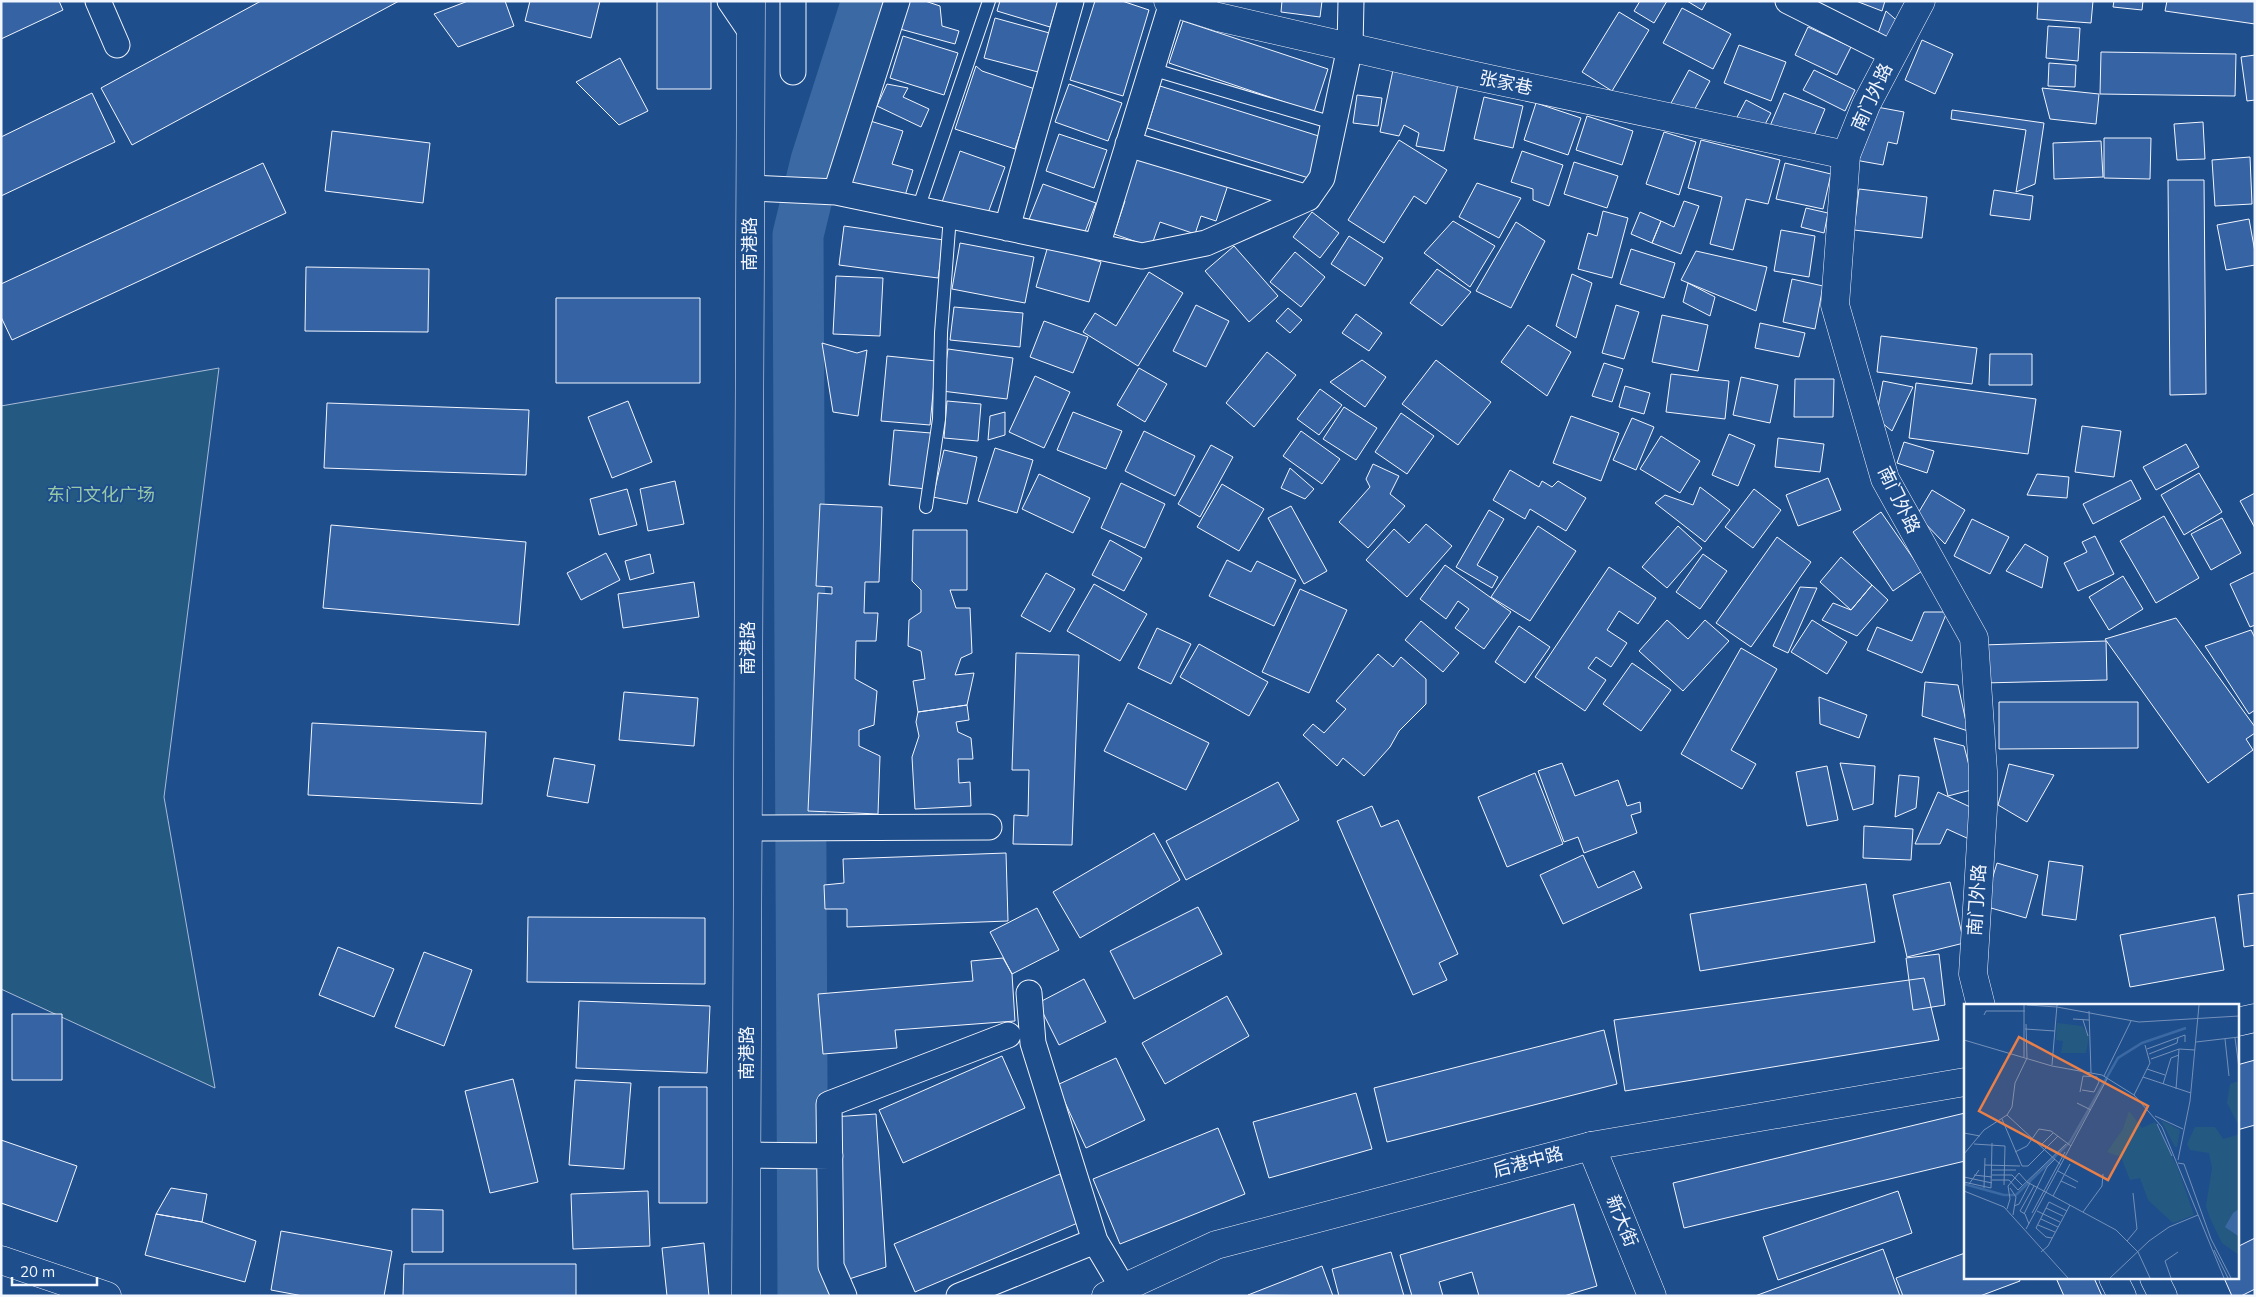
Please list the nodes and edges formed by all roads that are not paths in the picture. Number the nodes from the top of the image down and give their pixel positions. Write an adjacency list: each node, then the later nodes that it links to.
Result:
1 (98, 1): 13 (street)
2 (730, 1): 12 (street)
3 (751, 1): 12 (street, 南港路)
4 (793, 1): 17 (street)
5 (897, 1): 22 (street)
6 (989, 1): 24 (lane)
7 (1071, 1): 26 (street)
8 (1351, 1): 14 (street)
9 (1788, 1): 15 (street)
10 (1921, 1): 15 (street, 南门外路)
11 (1170, 2): 14 (street, 张家巷); 16 (street)
12 (751, 32): 21 (street, 南港路)
13 (117, 45)
14 (1350, 47): 18 (street); 20 (street, 张家巷)
15 (1893, 54): 20 (street, 南门外路)
16 (1151, 69): 18 (lane); 19 (street)
17 (793, 72)
18 (1334, 123): 23 (street)
19 (1128, 144): 23 (street); 27 (street)
20 (1846, 155): 31 (street, 南门外路)
21 (752, 188): 22 (street); 30 (street, 南港路)
22 (836, 192): 24 (street)
23 (1308, 198): 27 (street)
24 (918, 209): 25 (street)
25 (950, 216): 26 (street); 28 (lane)
26 (1007, 228): 27 (street)
27 (1096, 246)
28 (926, 506)
29 (989, 827): 30 (street)
30 (749, 828): 40 (street, 南港路)
31 (1972, 974): 33 (street, 南门外路); 34 (street)
32 (1029, 993): 42 (street)
33 (1980, 1004)
34 (1994, 1004)
35 (2255, 1018): 36 (street)
36 (2238, 1022)
37 (1008, 1035): 41 (street)
38 (1964, 1082): 39 (street, 后港中路)
39 (1591, 1146): 46 (street, 后港中路); 51 (street, 新大街)
40 (748, 1155): 41 (street); 48 (street, 南港路)
41 (830, 1156): 49 (street)
42 (1095, 1241): 46 (street); 50 (street)
43 (1, 1260): 47 (street)
44 (2114, 1280): 52 (street)
45 (2155, 1280): 53 (street)
46 (1115, 1292)
47 (107, 1296)
48 (746, 1296)
49 (844, 1296)
50 (959, 1296)
51 (1652, 1296)
52 (2122, 1296)
53 (2163, 1296)

